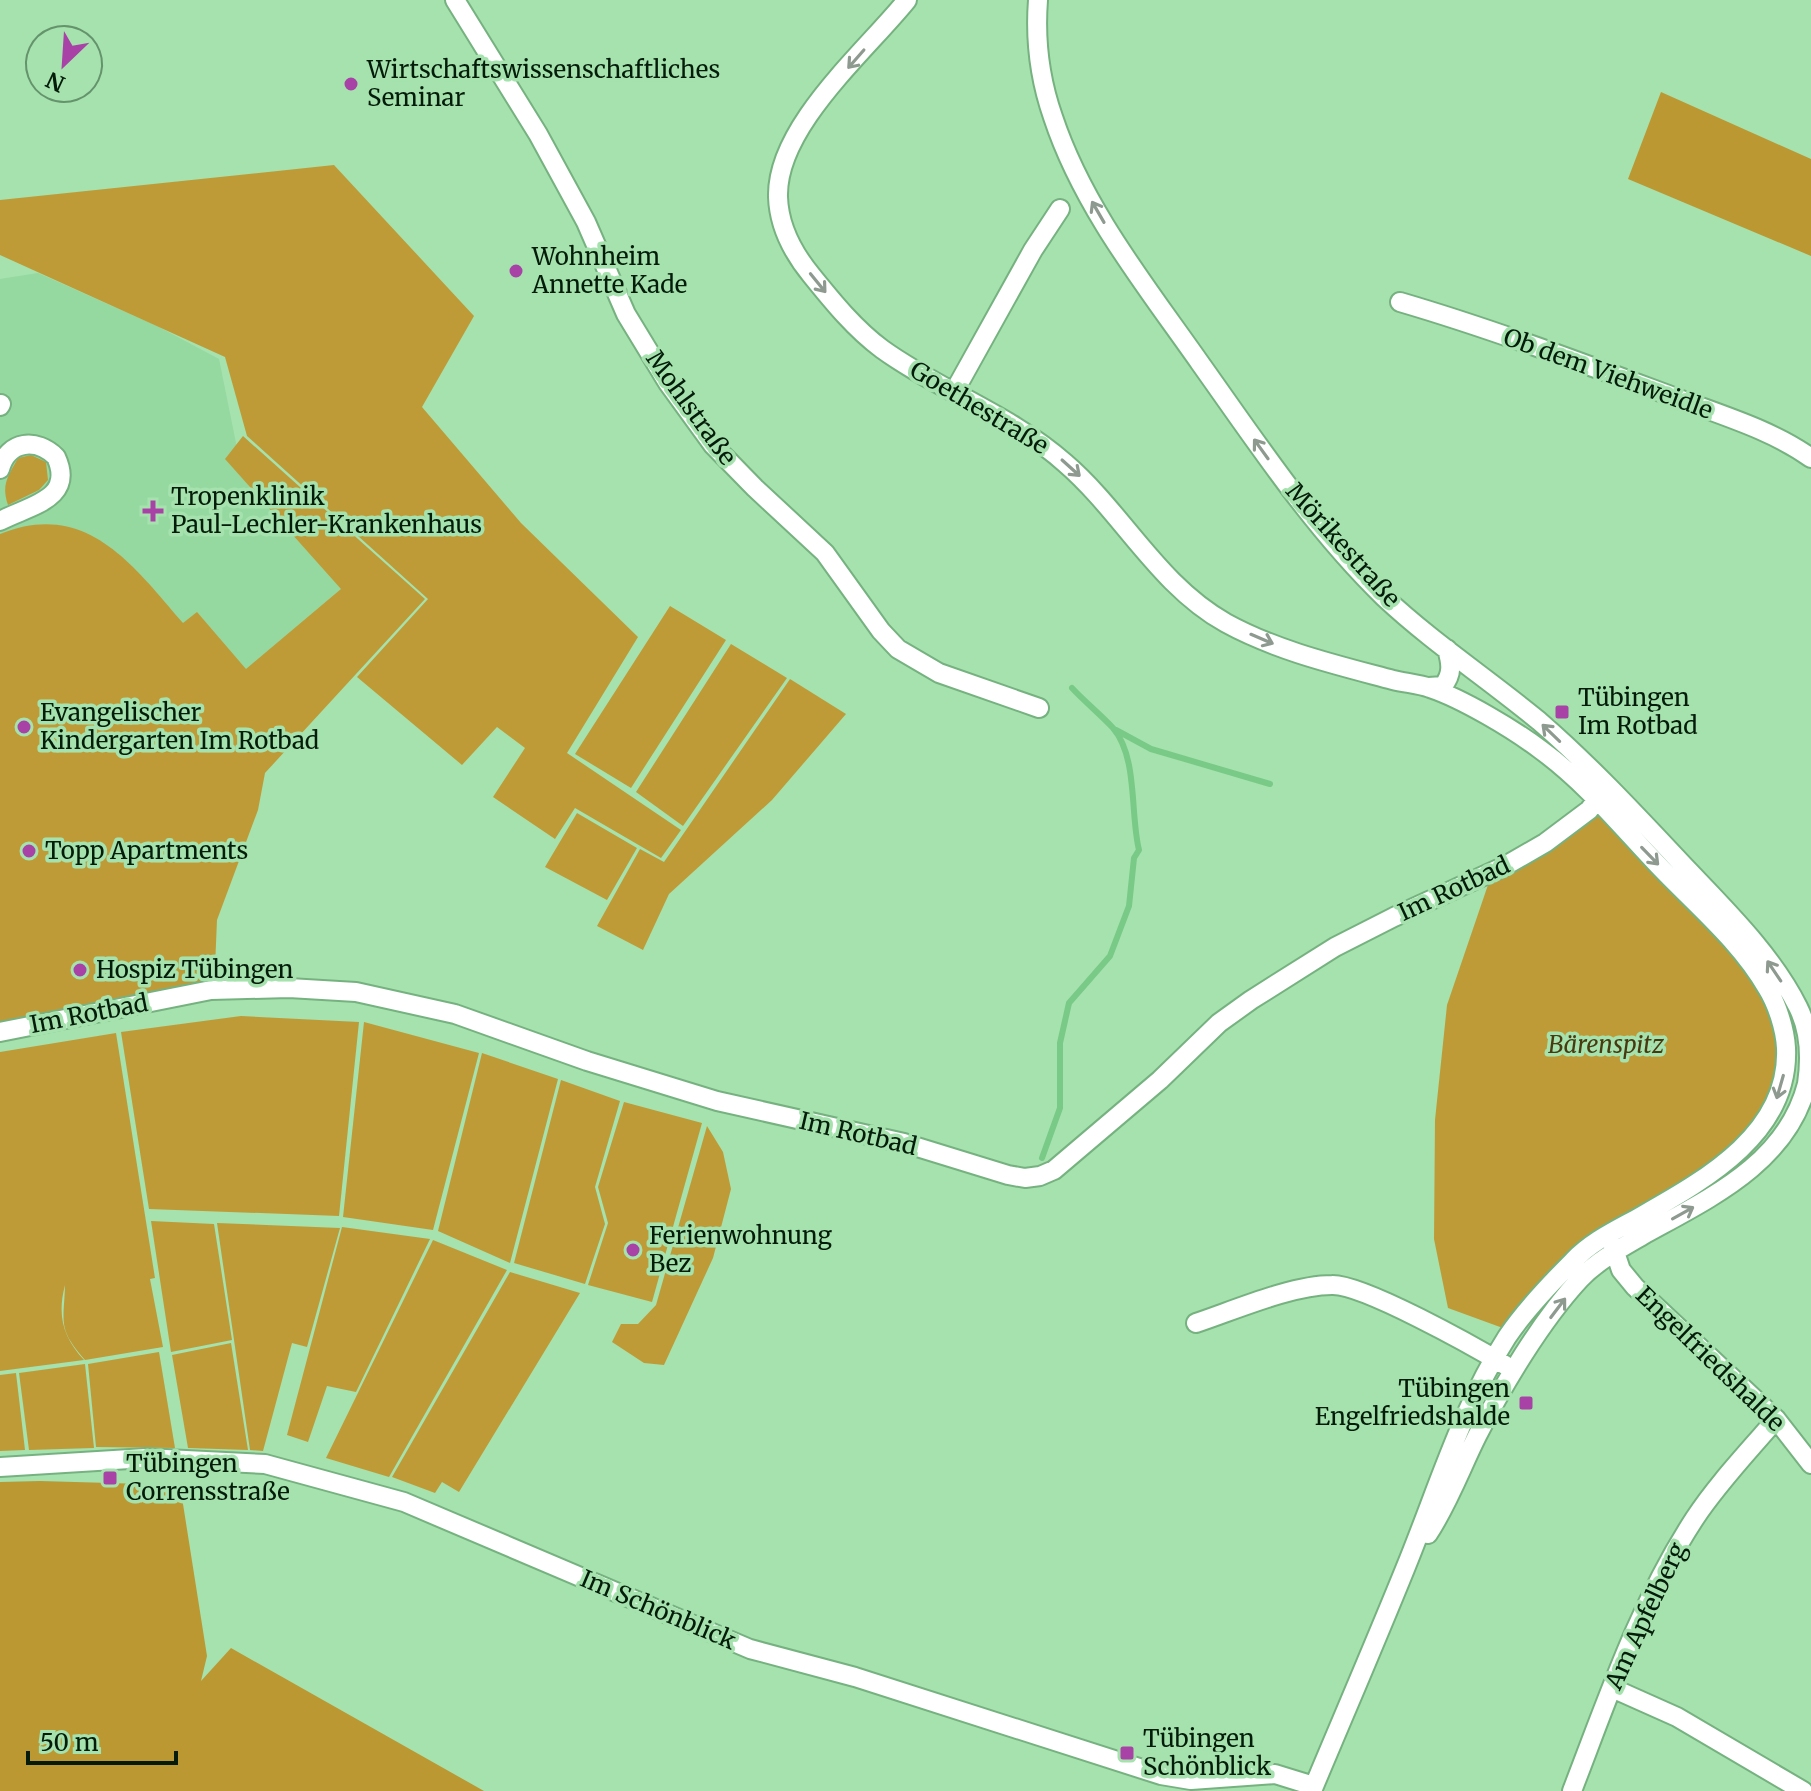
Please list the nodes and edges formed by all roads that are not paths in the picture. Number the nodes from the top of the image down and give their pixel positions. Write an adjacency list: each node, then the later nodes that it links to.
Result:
1 (455, 0): 12 (street, Mohlstraße)
2 (907, 0): 6 (street, Goethestraße, one-way to 6)
3 (1038, 0): 10 (street, Mörikestraße, one-way to 3)
4 (1060, 209): 6 (street)
5 (1400, 302): 7 (street, Ob dem Viehweidle)
6 (954, 392): 11 (street, Goethestraße, one-way to 11)
7 (1811, 458)
8 (0, 469): 9 (street)
9 (0, 521)
10 (1447, 649): 11 (street); 13 (street, Mörikestraße, one-way to 10)
11 (1429, 687): 13 (street, Goethestraße)
12 (1039, 708)
13 (1602, 793): 14 (street, Im Rotbad); 15 (street, Mörikestraße, one-way to 13); 16 (street, Mörikestraße, one-way to 16)
14 (0, 1032)
15 (1811, 1039): 16 (street); 17 (street, one-way to 15)
16 (1787, 1044): 17 (street, one-way to 17)
17 (1614, 1242): 19 (street); 20 (street, one-way to 17); 21 (street, Engelfriedshalde)
18 (1196, 1323): 19 (street)
19 (1494, 1359): 20 (street); 24 (street)
20 (1514, 1371): 24 (street)
21 (1776, 1419): 22 (street, Engelfriedshalde); 25 (street, Am Apfelberg)
22 (1811, 1464)
23 (0, 1467): 26 (street, Im Schönblick)
24 (1407, 1566): 26 (street)
25 (1612, 1688): 27 (street, Am Apfelberg); 28 (street)
26 (1313, 1788)
27 (1572, 1791)
28 (1803, 1791)

